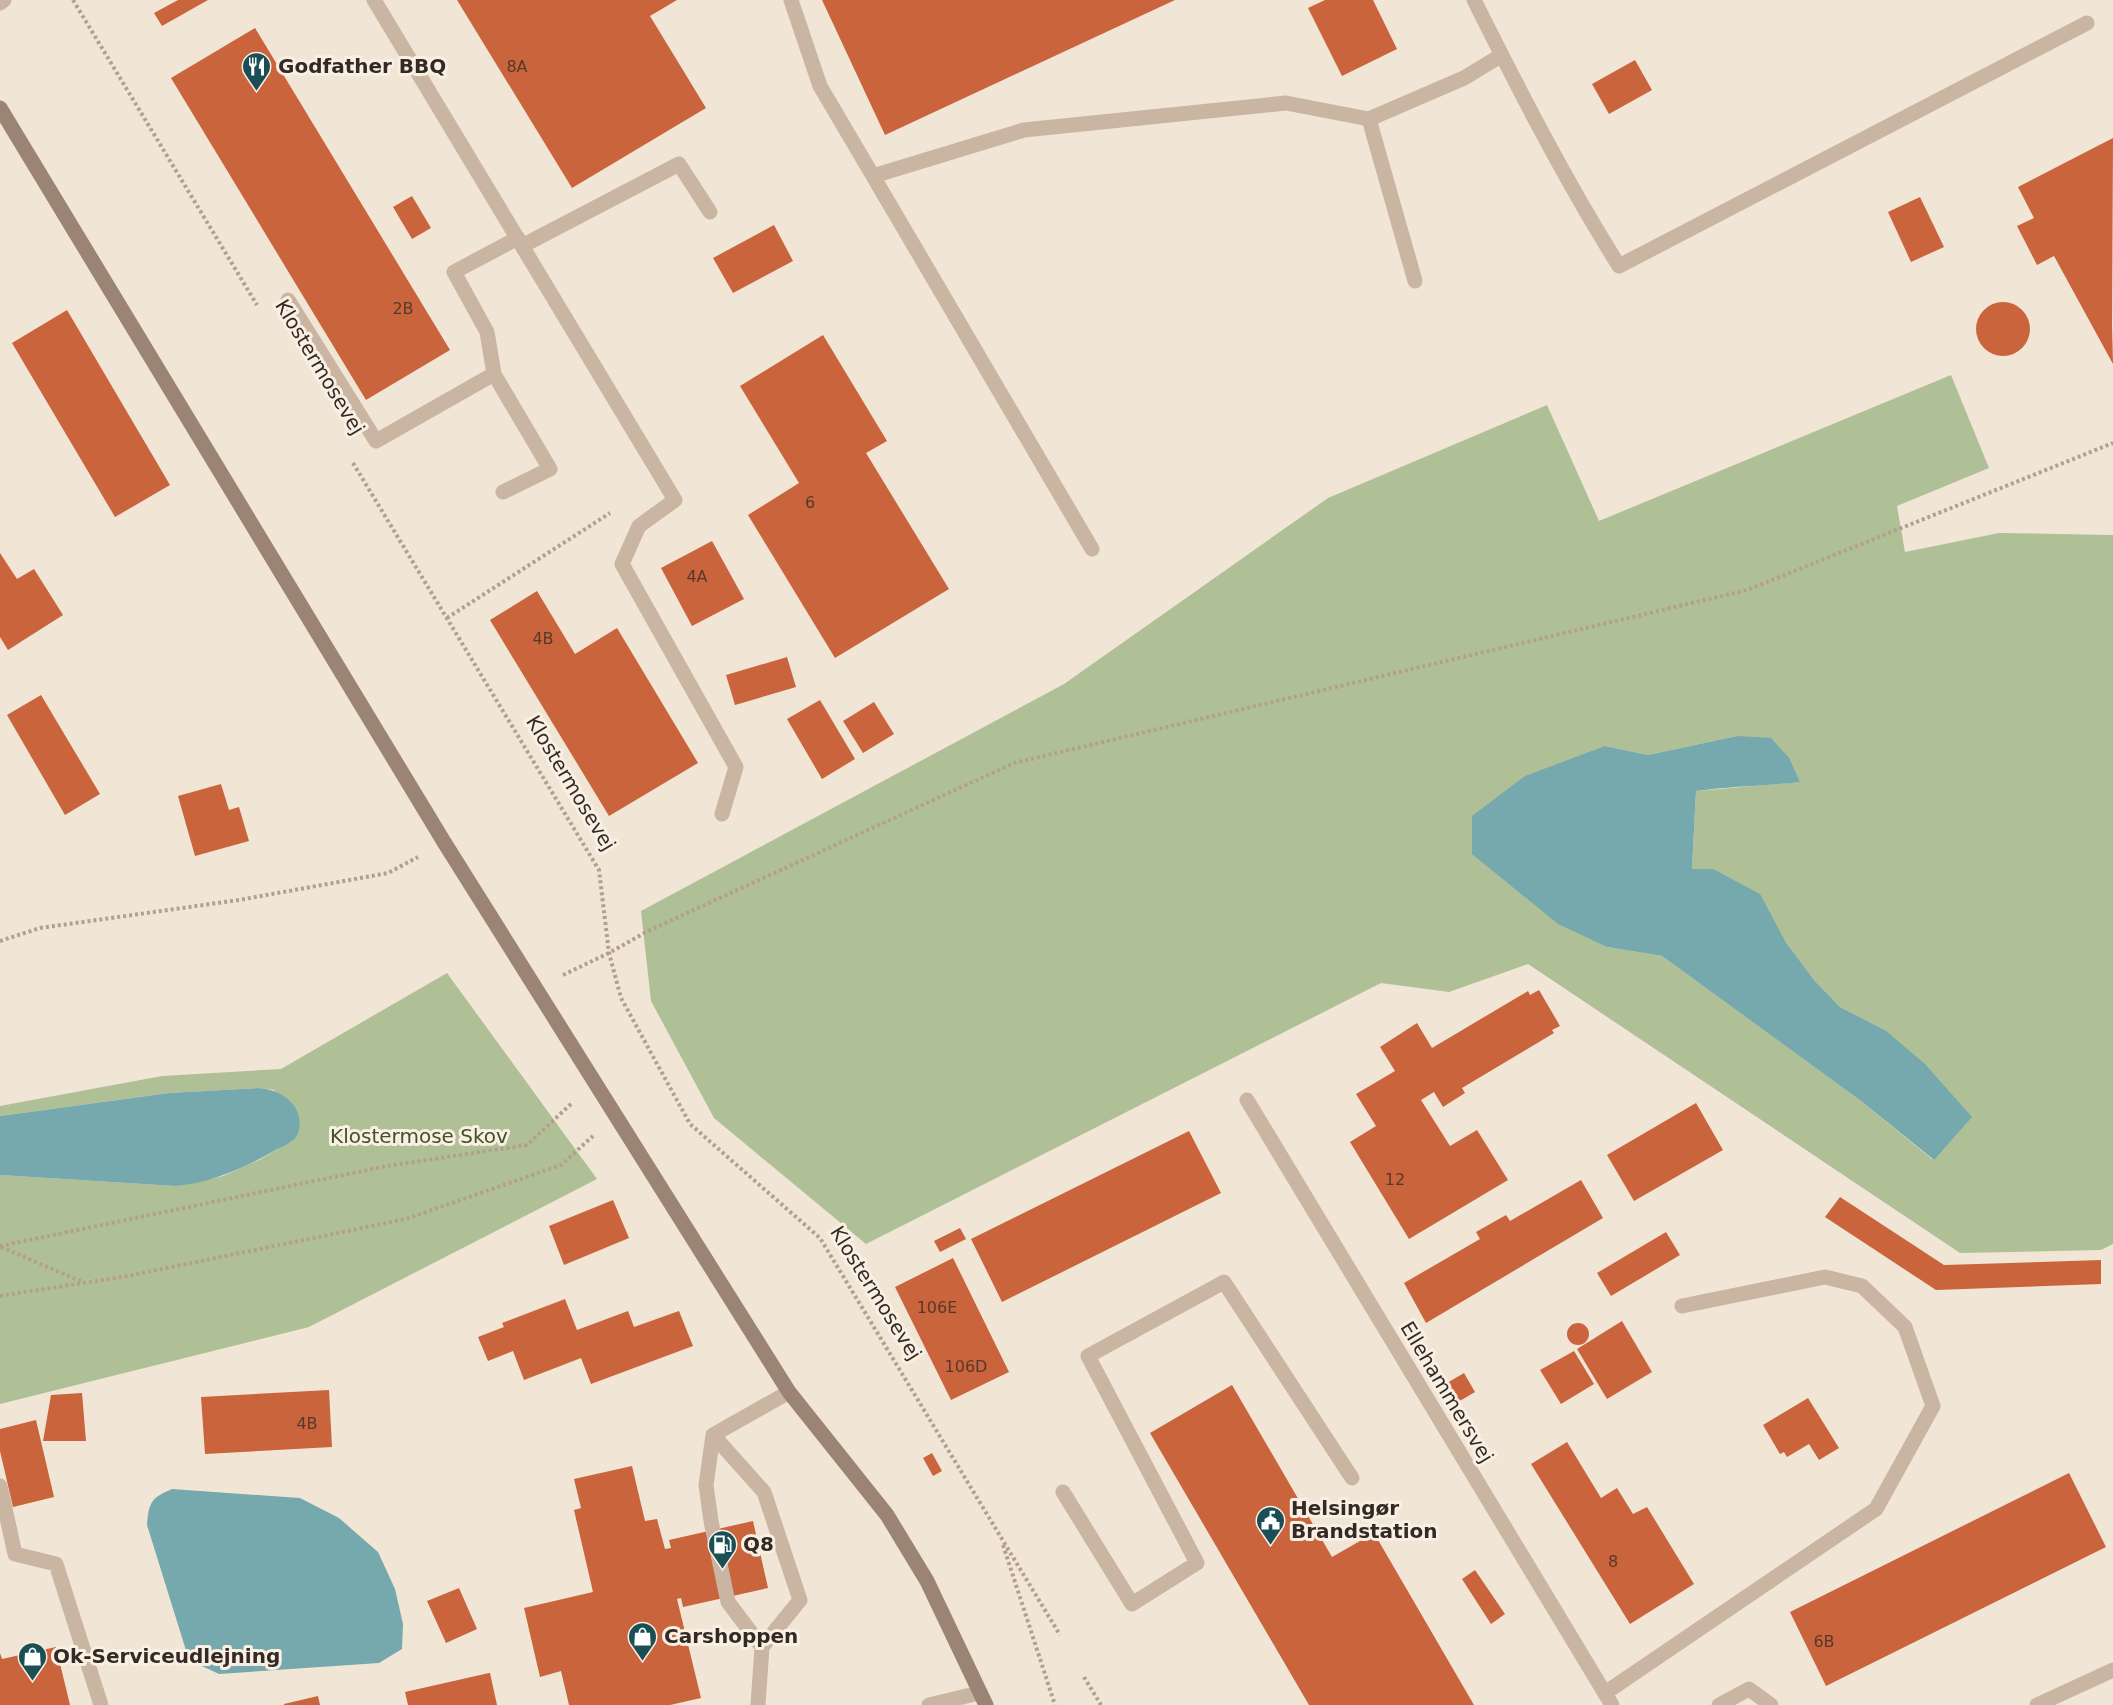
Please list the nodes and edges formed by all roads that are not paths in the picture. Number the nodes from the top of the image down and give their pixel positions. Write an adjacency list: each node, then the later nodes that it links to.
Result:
1 (4, 0): 5 (street)
2 (374, 0): 12 (street)
3 (791, 0): 10 (street)
4 (1474, 0): 7 (street)
5 (0, 3)
6 (2087, 23): 7 (street)
7 (1502, 55): 9 (street)
8 (0, 108): 21 (main road)
9 (1369, 119): 10 (street); 13 (street)
10 (873, 176): 17 (street)
11 (710, 212): 12 (street)
12 (520, 242): 15 (street); 18 (street)
13 (1415, 281)
14 (288, 300): 15 (street)
15 (494, 374): 16 (street)
16 (503, 492)
17 (1092, 549)
18 (722, 814)
19 (1247, 1100): 29 (street, Ellehammersvej)
20 (1682, 1306): 29 (street)
21 (789, 1392): 22 (street); 28 (main road)
22 (713, 1435): 26 (street); 26 (street)
23 (1352, 1478): 25 (street)
24 (0, 1486): 30 (street)
25 (1063, 1492)
26 (762, 1647): 31 (street)
27 (2113, 1670): 35 (street)
28 (983, 1699): 32 (street)
29 (1609, 1699)
30 (101, 1705)
31 (758, 1705)
32 (930, 1705)
33 (1719, 1705): 34 (street)
34 (1771, 1705)
35 (2037, 1705)

